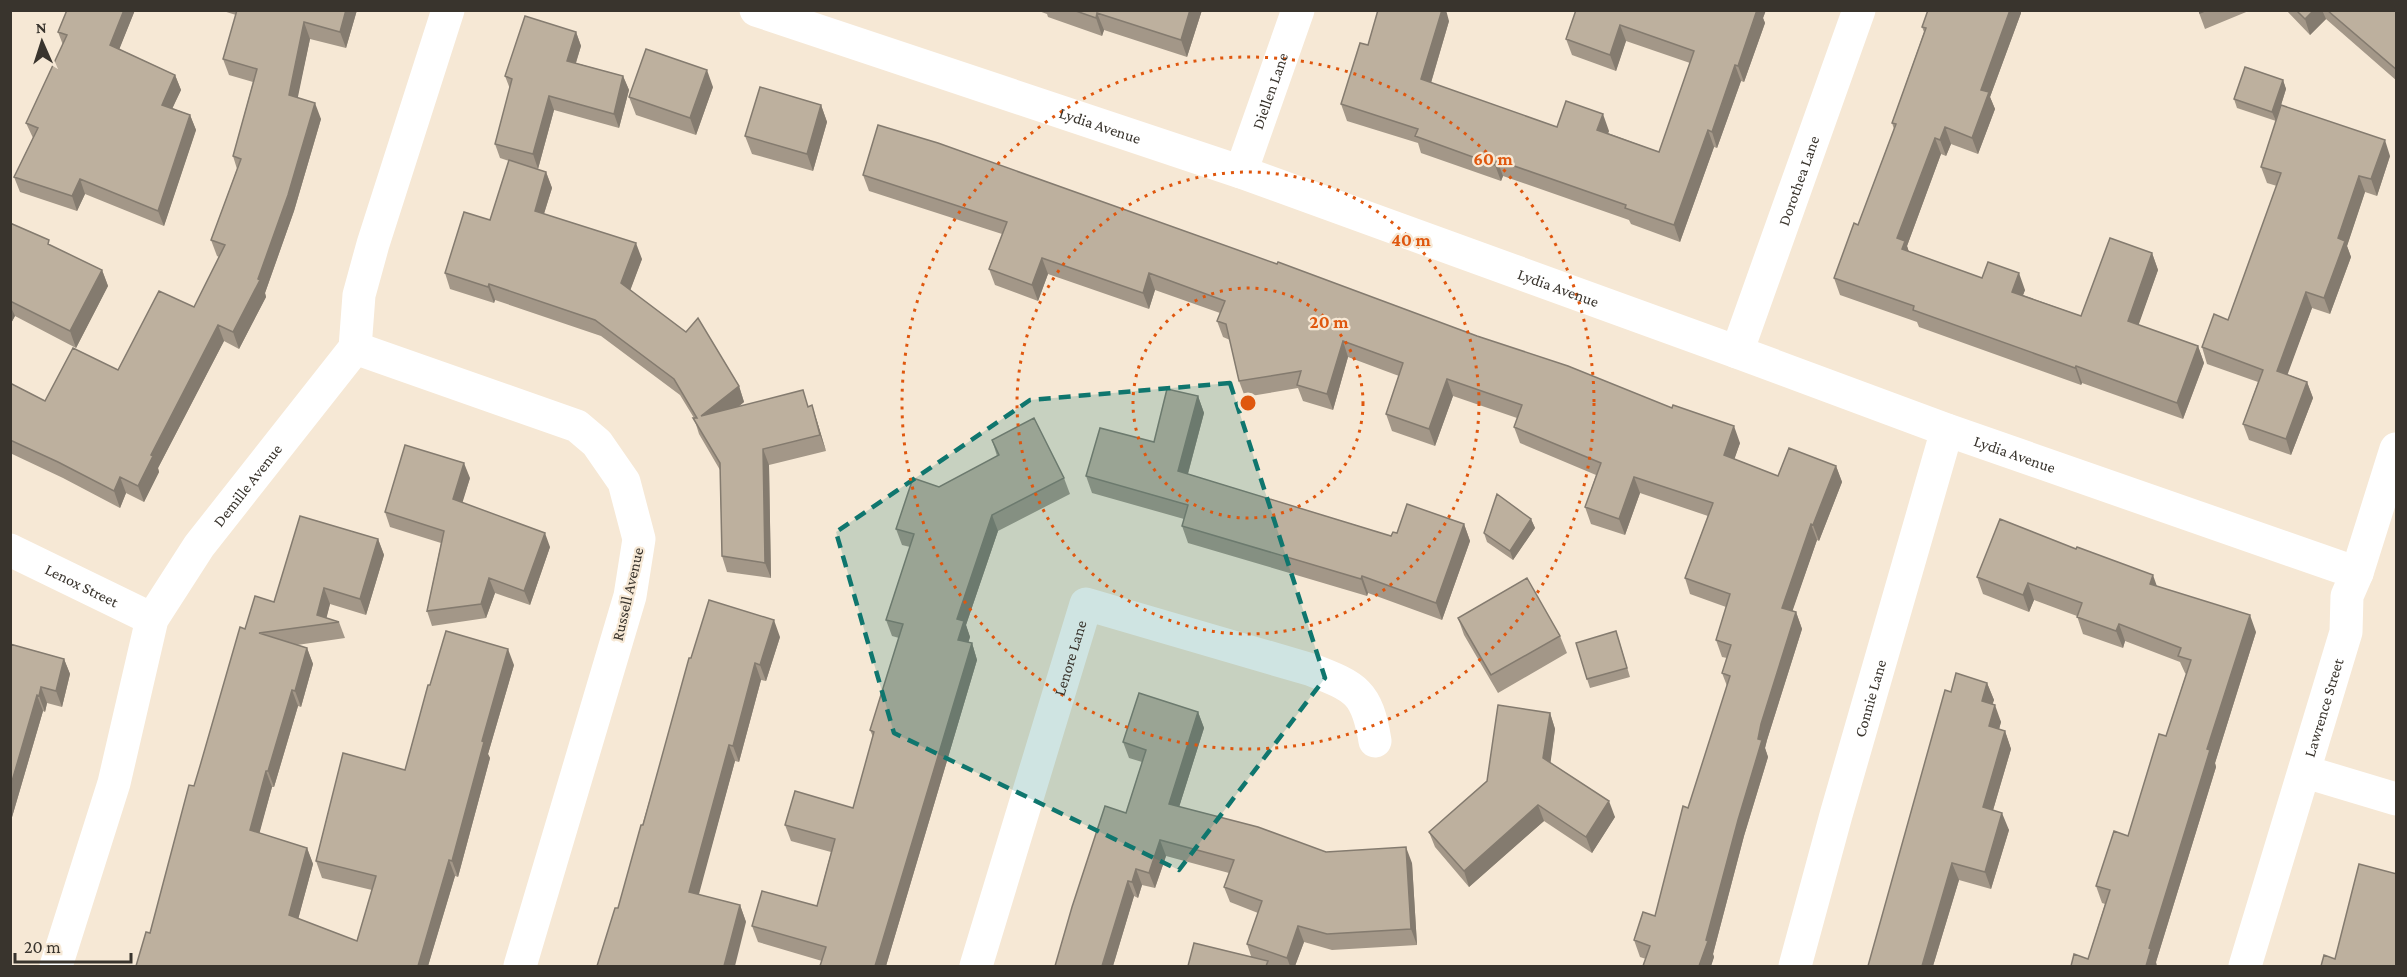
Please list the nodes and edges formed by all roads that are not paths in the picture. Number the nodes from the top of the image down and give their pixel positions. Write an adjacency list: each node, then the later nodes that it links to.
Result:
1 (448, 10): 6 (street)
2 (756, 10): 5 (street, Lydia Avenue)
3 (1298, 10): 5 (street, Diellen Lane)
4 (1858, 10): 7 (street, Dorothea Lane)
5 (1240, 172): 7 (street, Lydia Avenue)
6 (355, 348): 12 (street, Demille Avenue); 17 (street, Russell Avenue)
7 (1737, 352): 8 (street, Lydia Avenue)
8 (1947, 430): 11 (street, Lydia Avenue); 19 (street, Connie Lane)
9 (2397, 449): 11 (street, Lawrence Street)
10 (10, 550): 12 (street, Lenox Street)
11 (2357, 573): 14 (street, Lawrence Street)
12 (152, 620): 16 (street, Demille Avenue)
13 (1375, 741): 18 (street, Lenore Lane)
14 (2306, 772): 15 (street); 20 (street, Lawrence Street)
15 (2397, 799)
16 (56, 966)
17 (520, 966)
18 (976, 966)
19 (1795, 966)
20 (2245, 966)

